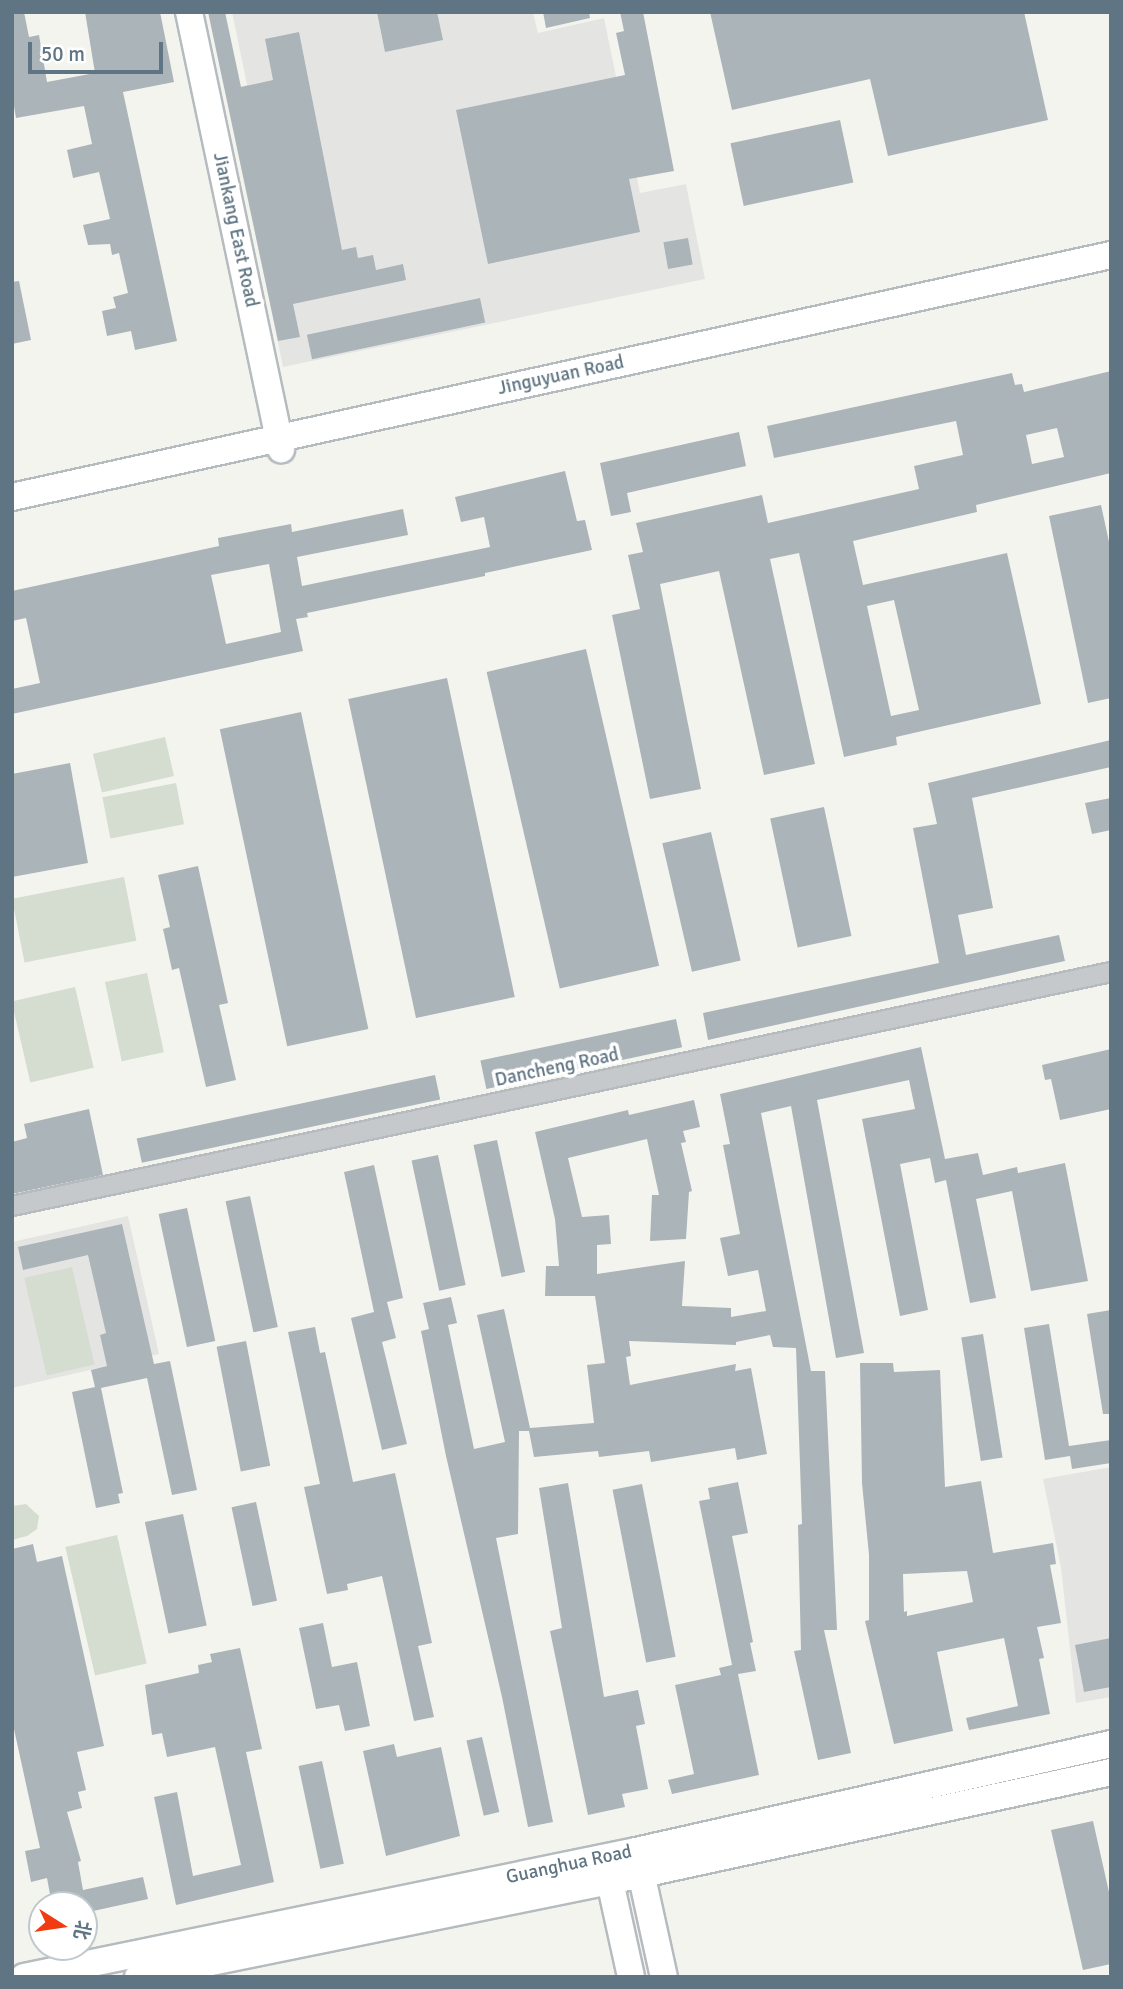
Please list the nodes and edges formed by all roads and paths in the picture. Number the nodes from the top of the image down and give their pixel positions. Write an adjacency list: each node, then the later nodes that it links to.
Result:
1 (189, 12): 4 (main road, Jiankang East Road)
2 (1111, 255): 4 (main road, Jinguyuan Road)
3 (1111, 272): 4 (main road, Jinguyuan Road)
4 (280, 444): 5 (main road, Jinguyuan Road); 6 (main road, Jinguyuan Road)
5 (12, 497)
6 (12, 509)
7 (1111, 972): 8 (street, Dancheng Road)
8 (12, 1206)
9 (1111, 1744): 11 (main road, Guanghua Road)
10 (1111, 1772): 11 (main road, Guanghua Road)
11 (639, 1863): 12 (main road, Guanghua Road); 16 (main road)
12 (607, 1869): 13 (main road, Guanghua Road); 14 (main road, Guanghua Road); 15 (main road)
13 (24, 1977)
14 (138, 1977)
15 (631, 1977)
16 (664, 1977)

